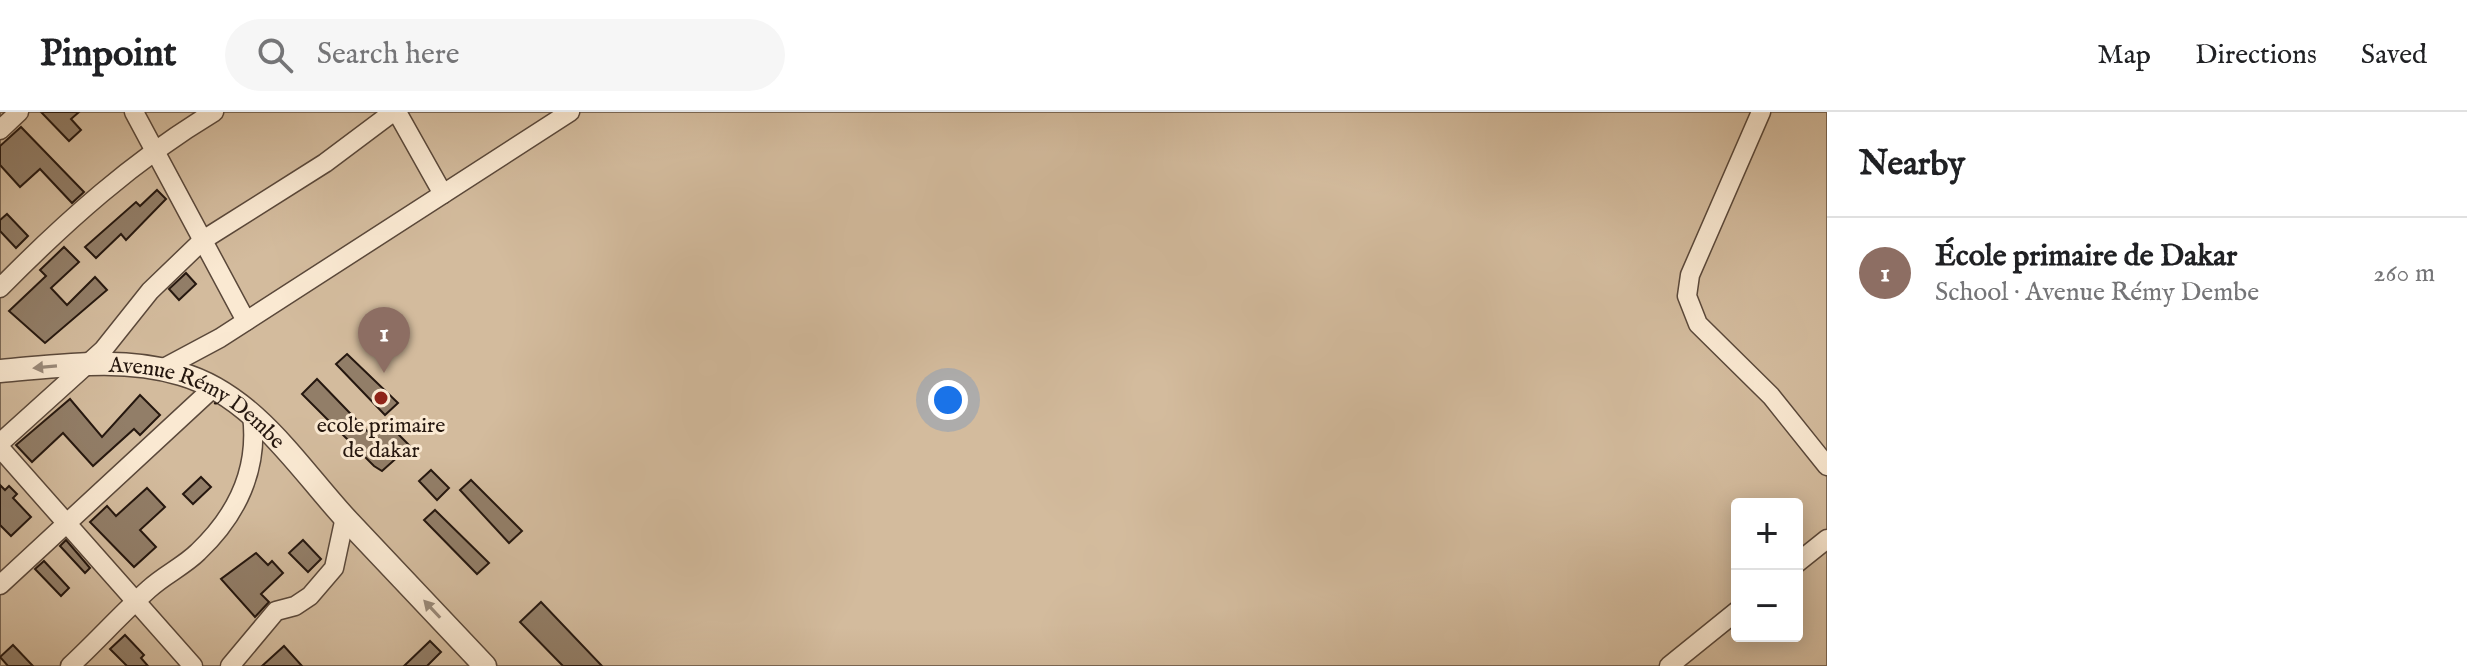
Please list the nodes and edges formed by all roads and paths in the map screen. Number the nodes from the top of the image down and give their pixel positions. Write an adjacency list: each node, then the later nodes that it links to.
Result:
1 (19, 112): 7 (street)
2 (134, 112): 8 (street)
3 (214, 112): 8 (street)
4 (395, 112): 9 (street); 10 (street)
5 (570, 112): 9 (street)
6 (1761, 112): 19 (street)
7 (0, 130)
8 (153, 151): 10 (street); 11 (street)
9 (443, 194): 12 (street)
10 (203, 240): 12 (street); 13 (street)
11 (0, 288)
12 (246, 321): 14 (street)
13 (89, 363): 14 (street, Avenue Rémy Dembe); 15 (street, Avenue Rémy Dembe, one-way to 15); 18 (street)
14 (162, 369): 16 (street, Avenue Rémy Dembe)
15 (0, 371)
16 (213, 388): 17 (street, Avenue Rémy Dembe); 21 (street)
17 (252, 415): 20 (street, Avenue Rémy Dembe); 25 (street)
18 (0, 446): 21 (street)
19 (1827, 466)
20 (345, 517): 29 (street); 30 (street, Avenue Rémy Dembe, one-way to 20)
21 (69, 525): 24 (street); 25 (street)
22 (1827, 539): 23 (street)
23 (1803, 558)
24 (0, 585)
25 (137, 599): 27 (street); 28 (street)
26 (1731, 616): 31 (street)
27 (70, 666)
28 (193, 666)
29 (230, 666)
30 (485, 666)
31 (1669, 666)

